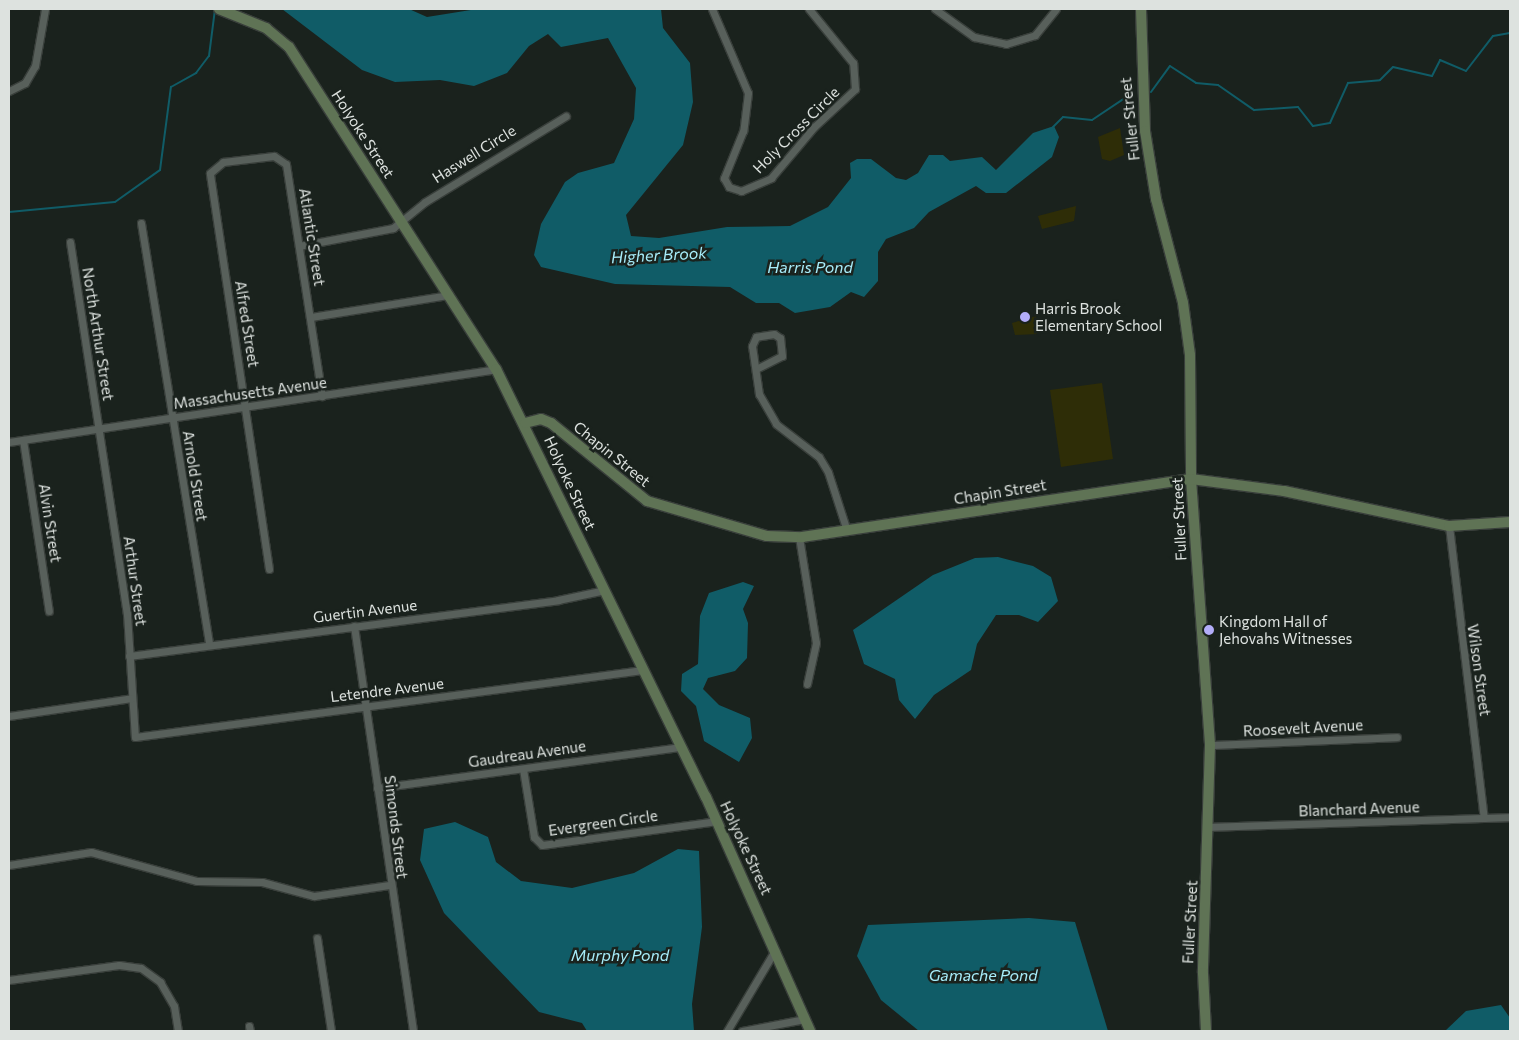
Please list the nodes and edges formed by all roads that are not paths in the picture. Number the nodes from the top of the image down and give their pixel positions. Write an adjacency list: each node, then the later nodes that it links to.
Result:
1 (45, 9): 8 (street)
2 (221, 9): 11 (main road, Holyoke Street)
3 (712, 9): 4 (street, Holy Cross Circle)
4 (809, 9)
5 (935, 9): 6 (street)
6 (1056, 9)
7 (1141, 9): 26 (main road, Fuller Street)
8 (9, 92)
9 (566, 116): 11 (street, Haswell Circle)
10 (210, 173): 14 (street, Atlantic Street); 20 (street, Alfred Street)
11 (401, 221): 14 (street, Haswell Circle); 15 (main road, Holyoke Street)
12 (141, 223): 21 (street, Arnold Street)
13 (70, 242): 23 (street, North Arthur Street)
14 (299, 246): 16 (street, Atlantic Street)
15 (448, 294): 16 (street); 17 (main road, Holyoke Street)
16 (311, 317): 19 (street, Atlantic Street)
17 (496, 369): 19 (street, Massachusetts Avenue); 22 (main road, Holyoke Street)
18 (756, 369): 18 (street); 29 (street)
19 (322, 396): 20 (street, Massachusetts Avenue)
20 (246, 406): 21 (street, Massachusetts Avenue); 31 (street, Alfred Street)
21 (172, 418): 23 (street, Massachusetts Avenue); 35 (street, Arnold Street)
22 (525, 423): 30 (main road, Chapin Street); 32 (main road, Holyoke Street)
23 (99, 429): 24 (street, Massachusetts Avenue); 36 (street, Arthur Street)
24 (23, 440): 25 (street, Massachusetts Avenue); 33 (street, Alvin Street)
25 (9, 442)
26 (1191, 479): 28 (main road, Chapin Street); 29 (main road, Chapin Street); 44 (main road, Fuller Street)
27 (1510, 522): 28 (main road, Chapin Street)
28 (1450, 526): 49 (street, Wilson Street)
29 (847, 531): 30 (main road, Chapin Street)
30 (798, 537): 38 (street)
31 (269, 569)
32 (604, 590): 34 (street, Guertin Avenue); 37 (main road, Holyoke Street)
33 (49, 611)
34 (354, 626): 35 (street, Guertin Avenue); 40 (street, Simonds Street)
35 (209, 645): 36 (street, Guertin Avenue)
36 (129, 656): 39 (street, Arthur Street)
37 (643, 670): 40 (street, Letendre Avenue); 45 (main road, Holyoke Street)
38 (807, 684)
39 (132, 698): 41 (street); 42 (street, Arthur Street)
40 (366, 706): 42 (street, Letendre Avenue); 47 (street, Simonds Street)
41 (9, 716)
42 (135, 737)
43 (1397, 737): 44 (street, Roosevelt Avenue)
44 (1210, 745): 51 (main road, Fuller Street)
45 (681, 747): 46 (street, Gaudreau Avenue); 50 (main road, Holyoke Street)
46 (523, 769): 47 (street, Gaudreau Avenue); 50 (street, Evergreen Circle)
47 (377, 788): 53 (street, Simonds Street)
48 (1510, 817): 49 (street, Blanchard Avenue)
49 (1484, 818): 51 (street, Blanchard Avenue)
50 (718, 821): 55 (main road, Holyoke Street)
51 (1209, 827): 64 (main road, Fuller Street)
52 (9, 865): 53 (street)
53 (389, 885): 61 (street, Simonds Street)
54 (317, 938): 60 (street)
55 (775, 950): 57 (main road, Holyoke Street); 58 (street)
56 (9, 980): 59 (street)
57 (805, 1019): 62 (street); 63 (main road, Holyoke Street)
58 (728, 1029): 62 (street)
59 (178, 1031)
60 (331, 1031)
61 (413, 1031)
62 (742, 1031)
63 (810, 1031)
64 (1206, 1031)

